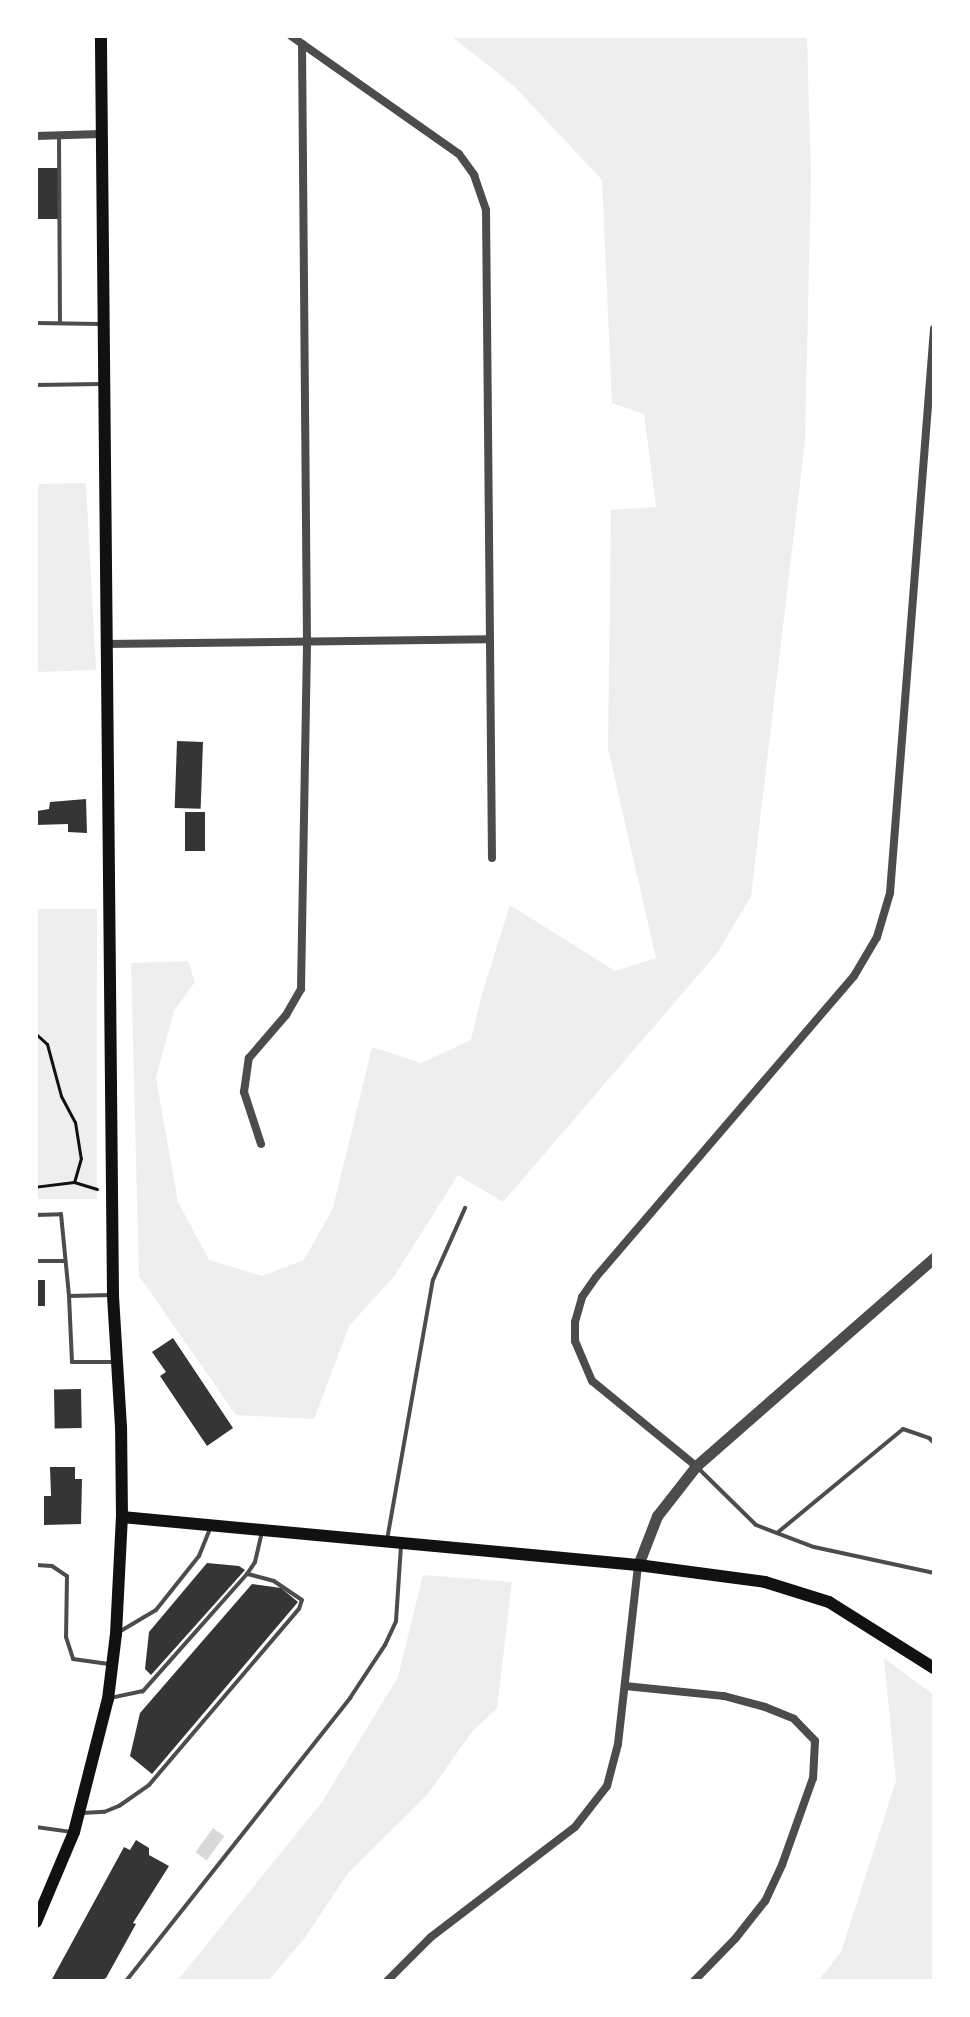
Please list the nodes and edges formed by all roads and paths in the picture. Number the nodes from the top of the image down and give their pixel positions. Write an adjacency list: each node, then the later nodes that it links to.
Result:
1 (101, 36): 4 (main road)
2 (291, 36): 3 (street)
3 (302, 44): 14 (street); 15 (street)
4 (101, 134): 6 (street); 9 (main road)
5 (36, 136): 6 (street)
6 (59, 136): 8 (lane)
7 (36, 323): 8 (lane)
8 (60, 323): 9 (lane)
9 (103, 324): 12 (main road)
10 (934, 329): 11 (street)
11 (932, 374): 32 (street)
12 (103, 384): 13 (lane); 16 (main road)
13 (36, 385)
14 (488, 639): 15 (street); 17 (street)
15 (307, 642): 16 (street); 19 (street)
16 (104, 644): 22 (main road)
17 (492, 858)
18 (36, 1034): 20 (path)
19 (261, 1144)
20 (74, 1182): 21 (path); 22 (path)
21 (36, 1187)
22 (113, 1190): 28 (main road)
23 (465, 1208): 37 (lane)
24 (36, 1215): 27 (lane)
25 (934, 1258): 32 (street)
26 (36, 1261): 27 (lane)
27 (64, 1261): 29 (lane)
28 (113, 1295): 29 (lane); 30 (main road)
29 (69, 1296): 30 (lane)
30 (115, 1362): 33 (main road)
31 (934, 1443): 36 (lane)
32 (696, 1466): 36 (lane); 40 (street)
33 (122, 1517): 34 (main road); 43 (main road)
34 (212, 1525): 35 (main road); 43 (lane)
35 (263, 1531): 37 (main road); 42 (lane)
36 (777, 1533): 41 (lane)
37 (386, 1542): 38 (main road)
38 (401, 1543): 40 (main road); 52 (lane)
39 (36, 1565): 44 (lane)
40 (638, 1565): 45 (main road); 46 (street)
41 (934, 1573)
42 (247, 1574): 47 (lane); 48 (lane)
43 (116, 1634): 44 (main road)
44 (112, 1665): 47 (main road)
45 (934, 1668)
46 (625, 1686): 53 (street); 54 (street)
47 (108, 1699): 48 (main road)
48 (80, 1813): 50 (main road)
49 (36, 1827): 50 (lane)
50 (74, 1832): 51 (main road)
51 (36, 1922)
52 (126, 1981)
53 (387, 1981)
54 (694, 1981)

